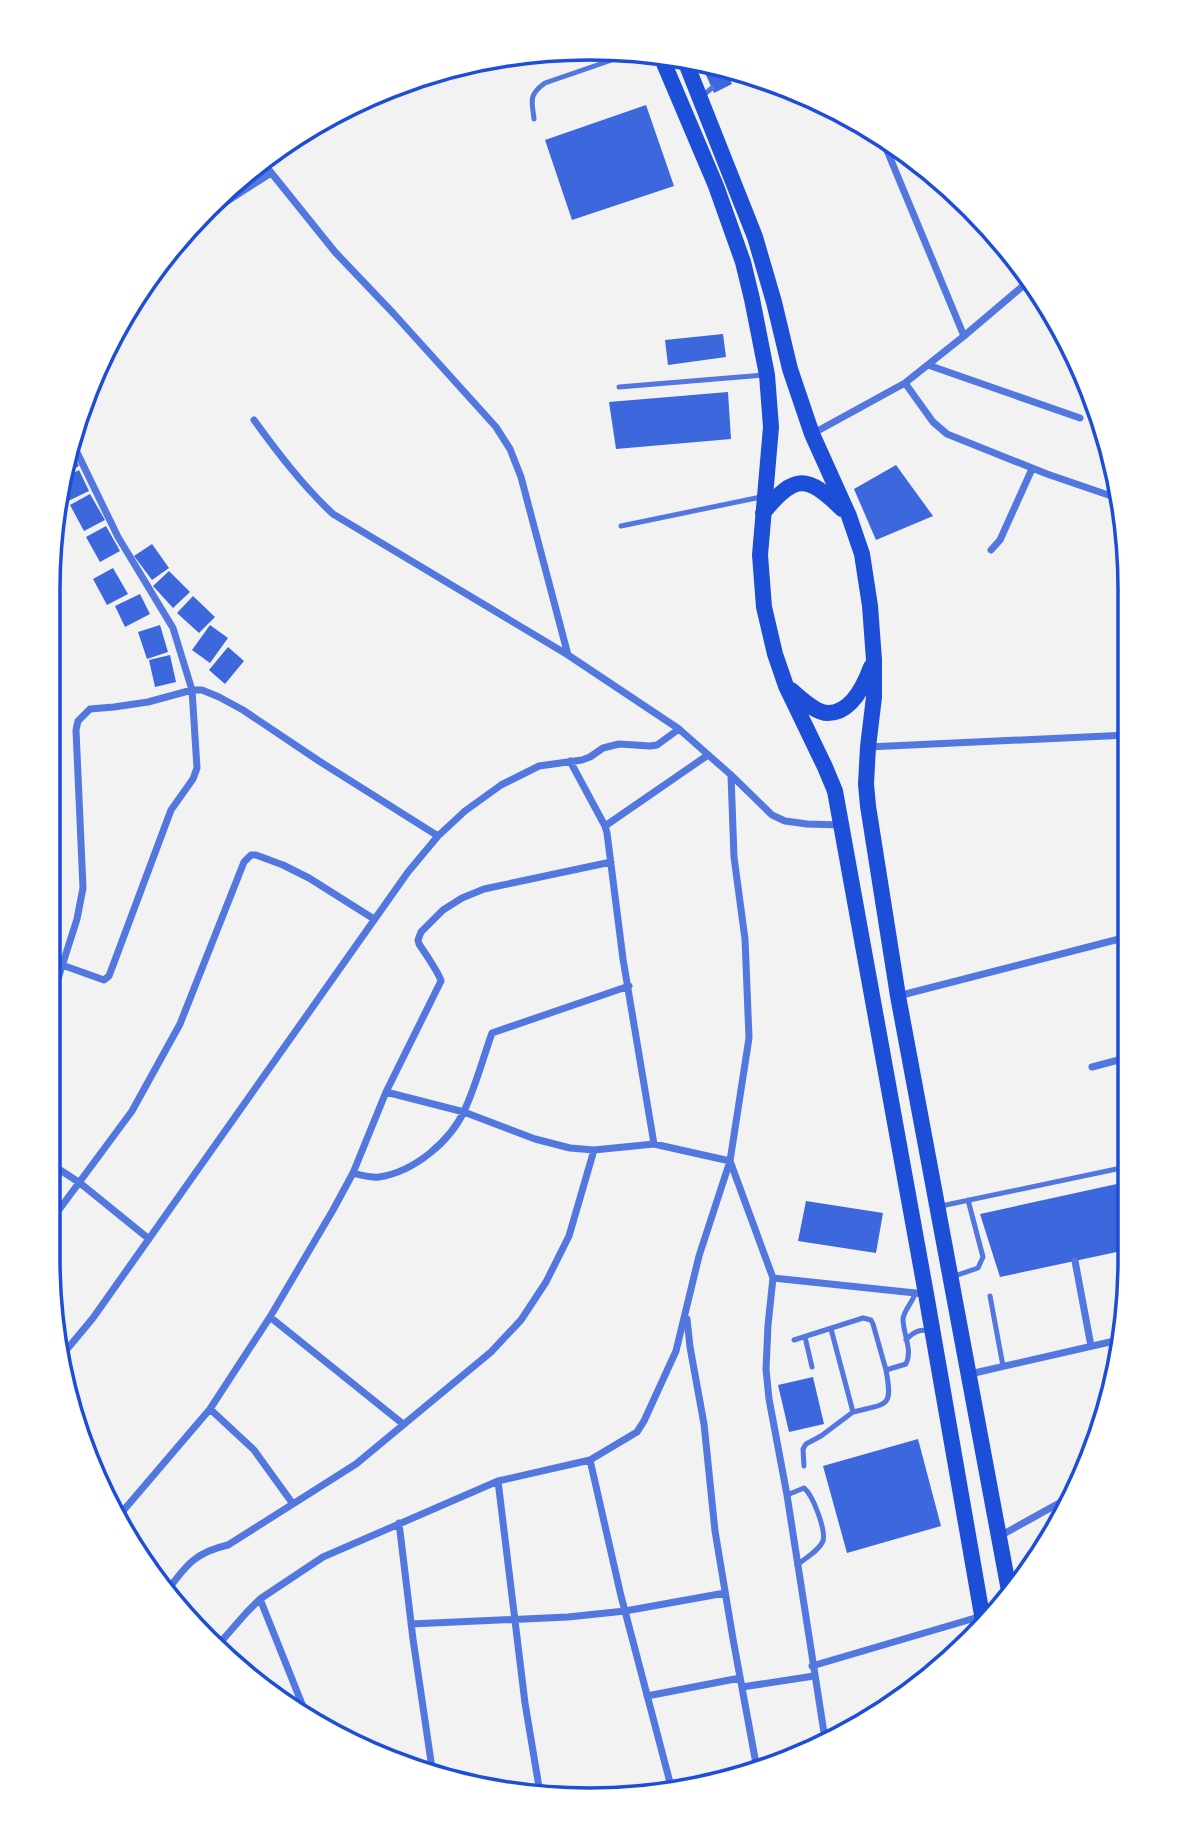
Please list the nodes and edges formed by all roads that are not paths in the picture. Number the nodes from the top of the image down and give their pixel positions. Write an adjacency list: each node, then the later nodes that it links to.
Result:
1 (610, 61): 4 (lane)
2 (665, 65): 12 (main road)
3 (691, 70): 17 (main road)
4 (534, 119)
5 (888, 153): 10 (street)
6 (267, 168): 7 (street)
7 (271, 173): 8 (street); 26 (street)
8 (232, 198)
9 (1022, 286): 10 (street)
10 (964, 337): 11 (street)
11 (928, 365): 13 (street); 15 (street)
12 (767, 375): 14 (lane); 21 (main road)
13 (905, 383): 17 (street); 19 (street)
14 (619, 387)
15 (1080, 418)
16 (254, 420): 26 (street)
17 (812, 434): 23 (main road)
18 (78, 454): 29 (street)
19 (1032, 469): 20 (street); 25 (street)
20 (1109, 495)
21 (764, 497): 22 (main road); 24 (lane)
22 (763, 514): 23 (main road); 28 (main road)
23 (849, 516): 27 (main road)
24 (621, 526)
25 (990, 550)
26 (568, 655): 30 (street)
27 (874, 660): 28 (main road); 32 (main road)
28 (786, 686): 36 (main road)
29 (192, 690): 38 (street); 42 (street); 42 (street)
30 (679, 729): 33 (street); 34 (street)
31 (1118, 735): 32 (street)
32 (868, 747): 45 (main road)
33 (708, 755): 35 (street); 37 (street)
34 (570, 761): 37 (street); 38 (street)
35 (731, 775): 36 (street); 52 (street)
36 (841, 825): 64 (main road)
37 (605, 827): 39 (street)
38 (438, 836): 40 (street)
39 (611, 862): 44 (street); 48 (street)
40 (374, 919): 56 (street); 60 (street)
41 (1118, 941): 45 (street)
42 (62, 965): 43 (street)
43 (60, 971)
44 (629, 986): 49 (street); 50 (street)
45 (898, 996): 58 (main road)
46 (1118, 1060): 47 (street)
47 (1092, 1067)
48 (386, 1092): 49 (street); 55 (street)
49 (464, 1112): 51 (street); 55 (street)
50 (654, 1144): 51 (street); 52 (street)
51 (594, 1150): 82 (street)
52 (730, 1161): 62 (street); 66 (street)
53 (1118, 1169): 57 (lane)
54 (60, 1170): 56 (street)
55 (353, 1173): 67 (street)
56 (80, 1183): 59 (street); 60 (street)
57 (968, 1200): 58 (lane); 63 (lane)
58 (939, 1207): 63 (main road)
59 (60, 1209)
60 (149, 1239): 75 (street)
61 (1074, 1261): 74 (street)
62 (773, 1278): 64 (street); 86 (street)
63 (952, 1278): 79 (main road)
64 (921, 1294): 69 (main road); 71 (lane)
65 (990, 1296): 76 (lane)
66 (686, 1311): 83 (street); 95 (street)
67 (270, 1317): 80 (street); 82 (street)
68 (831, 1329): 70 (lane); 78 (lane); 81 (lane)
69 (933, 1331): 71 (lane); 98 (main road)
70 (805, 1337): 72 (lane); 77 (lane)
71 (906, 1339): 78 (lane)
72 (794, 1340)
73 (1111, 1342): 74 (street)
74 (1091, 1346): 76 (street)
75 (67, 1349)
76 (1003, 1366): 79 (street)
77 (811, 1367)
78 (886, 1370): 81 (lane)
79 (970, 1374): 91 (main road)
80 (210, 1409): 87 (street); 89 (street)
81 (853, 1412): 84 (lane)
82 (403, 1424): 87 (street)
83 (590, 1460): 85 (street); 97 (street)
84 (804, 1466)
85 (498, 1481): 90 (street); 99 (street)
86 (787, 1495): 92 (street); 92 (lane)
87 (293, 1504): 94 (street)
88 (1057, 1504): 91 (street)
89 (123, 1510)
90 (399, 1523): 96 (street); 101 (street)
91 (1000, 1536): 93 (main road)
92 (797, 1564): 103 (street)
93 (1008, 1582)
94 (172, 1585)
95 (725, 1594): 97 (street); 105 (street)
96 (260, 1599): 102 (street); 108 (street)
97 (625, 1611): 99 (street); 107 (street)
98 (982, 1612)
99 (516, 1619): 101 (street); 113 (street)
100 (975, 1620): 103 (street)
101 (411, 1624): 111 (street)
102 (222, 1641)
103 (812, 1666): 104 (street)
104 (814, 1676): 106 (street); 109 (street)
105 (740, 1678): 106 (street); 107 (street)
106 (742, 1687): 110 (street)
107 (647, 1696): 112 (street)
108 (302, 1703)
109 (824, 1733)
110 (756, 1761)
111 (431, 1764)
112 (670, 1782)
113 (539, 1786)

